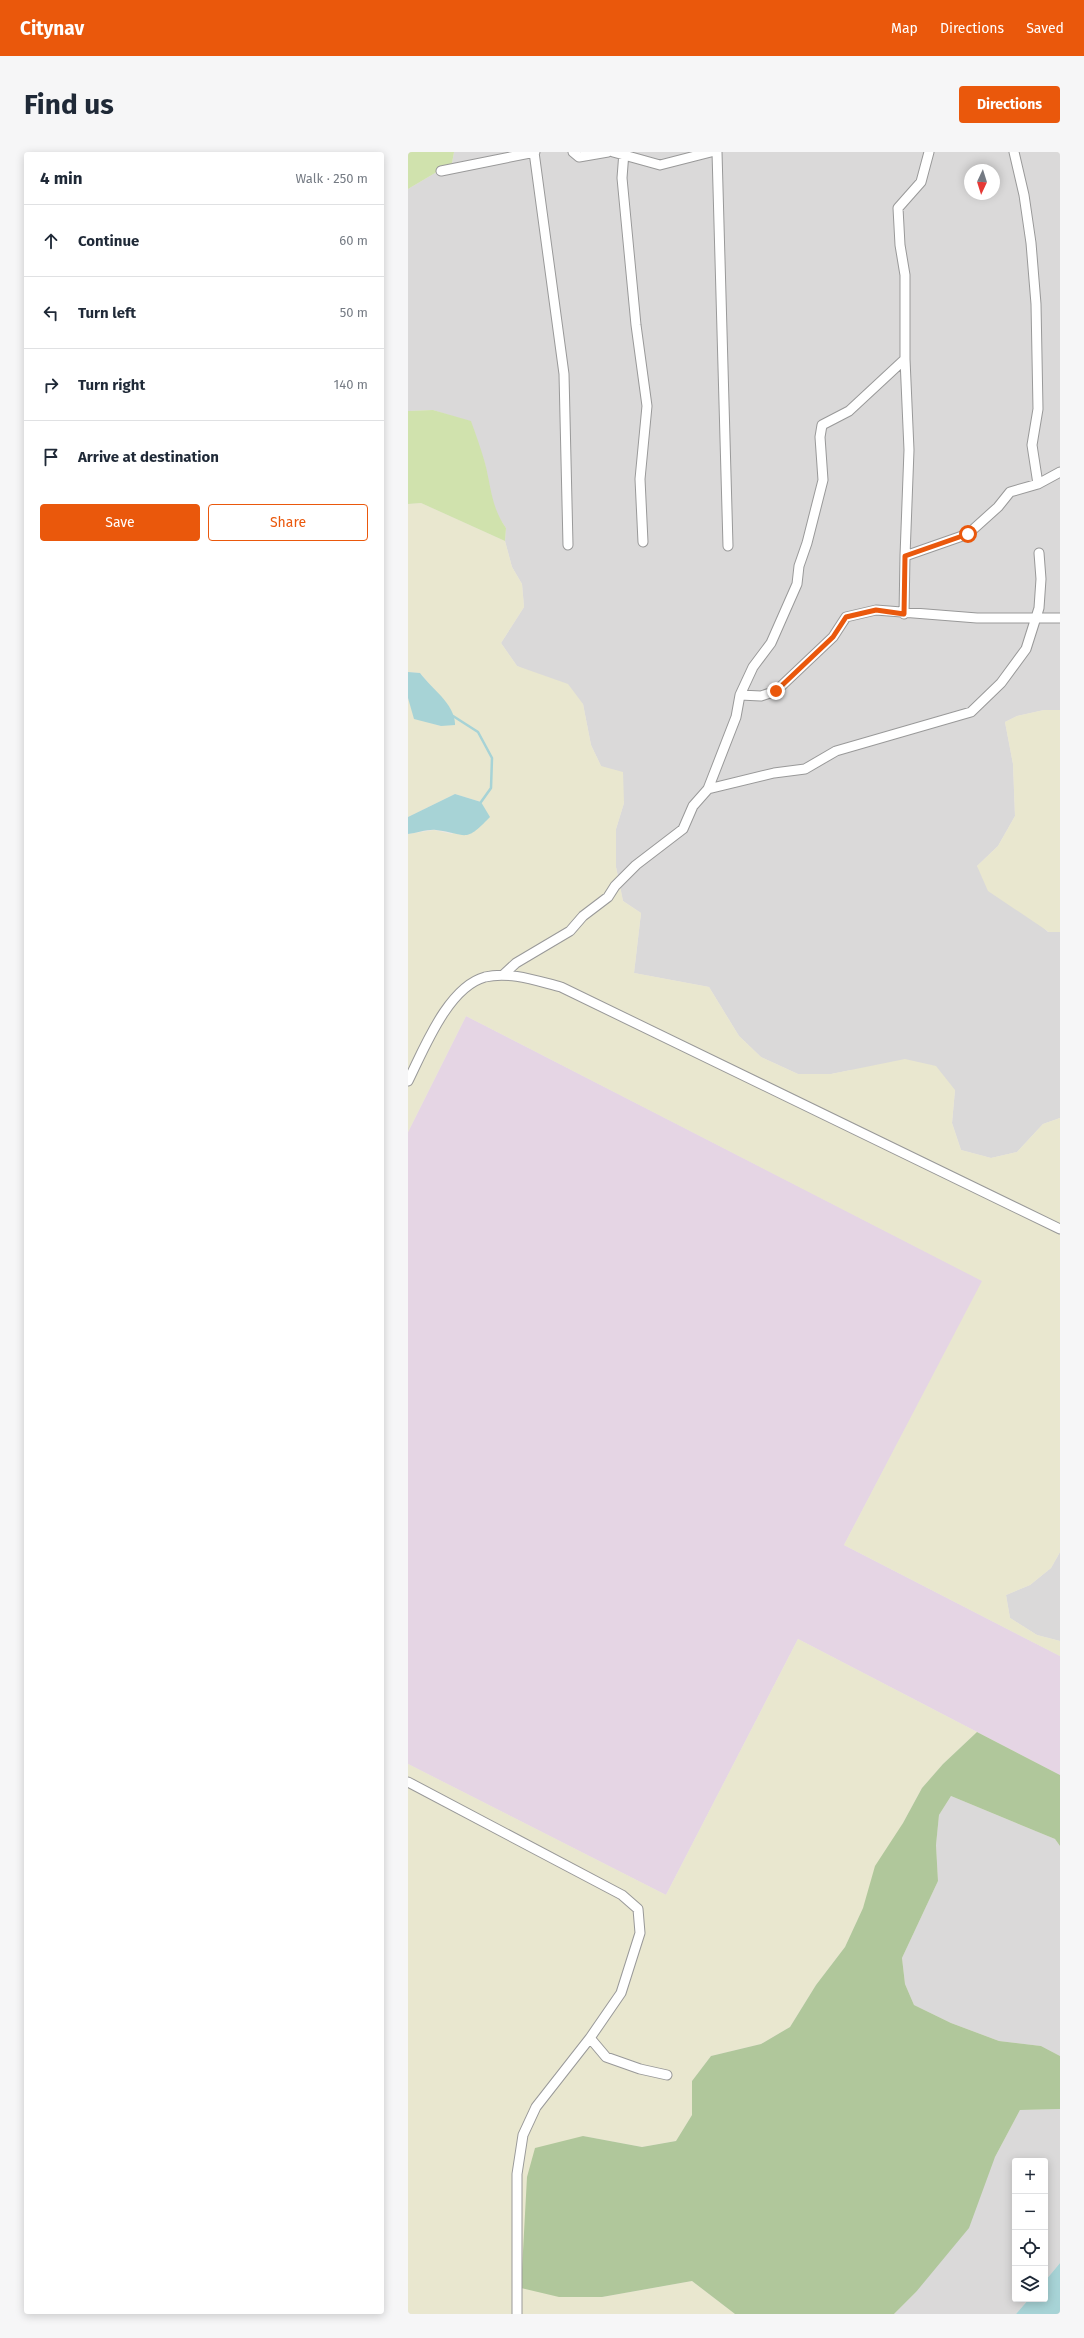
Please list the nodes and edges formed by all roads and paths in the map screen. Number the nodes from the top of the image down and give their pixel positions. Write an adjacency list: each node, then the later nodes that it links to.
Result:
1 (534, 152): 10 (street); 15 (street)
2 (573, 152): 3 (street)
3 (608, 152)
4 (613, 152): 9 (street)
5 (711, 152): 9 (street)
6 (717, 152): 16 (street)
7 (928, 152): 11 (street)
8 (1014, 152): 13 (street)
9 (624, 153): 14 (street)
10 (441, 171)
11 (905, 359): 18 (street); 22 (street)
12 (1060, 472): 13 (street)
13 (1038, 484): 18 (street)
14 (644, 542)
15 (568, 545)
16 (728, 546)
17 (1038, 553): 20 (street)
18 (905, 556): 19 (street)
19 (904, 614): 20 (street); 22 (street)
20 (1035, 618): 21 (street); 23 (street)
21 (1060, 618)
22 (740, 695): 23 (street)
23 (708, 789): 24 (street)
24 (504, 976): 25 (street); 26 (street)
25 (408, 1081)
26 (1060, 1229)
27 (408, 1782): 28 (street)
28 (590, 2038): 29 (street); 30 (street)
29 (667, 2075)
30 (517, 2314)

